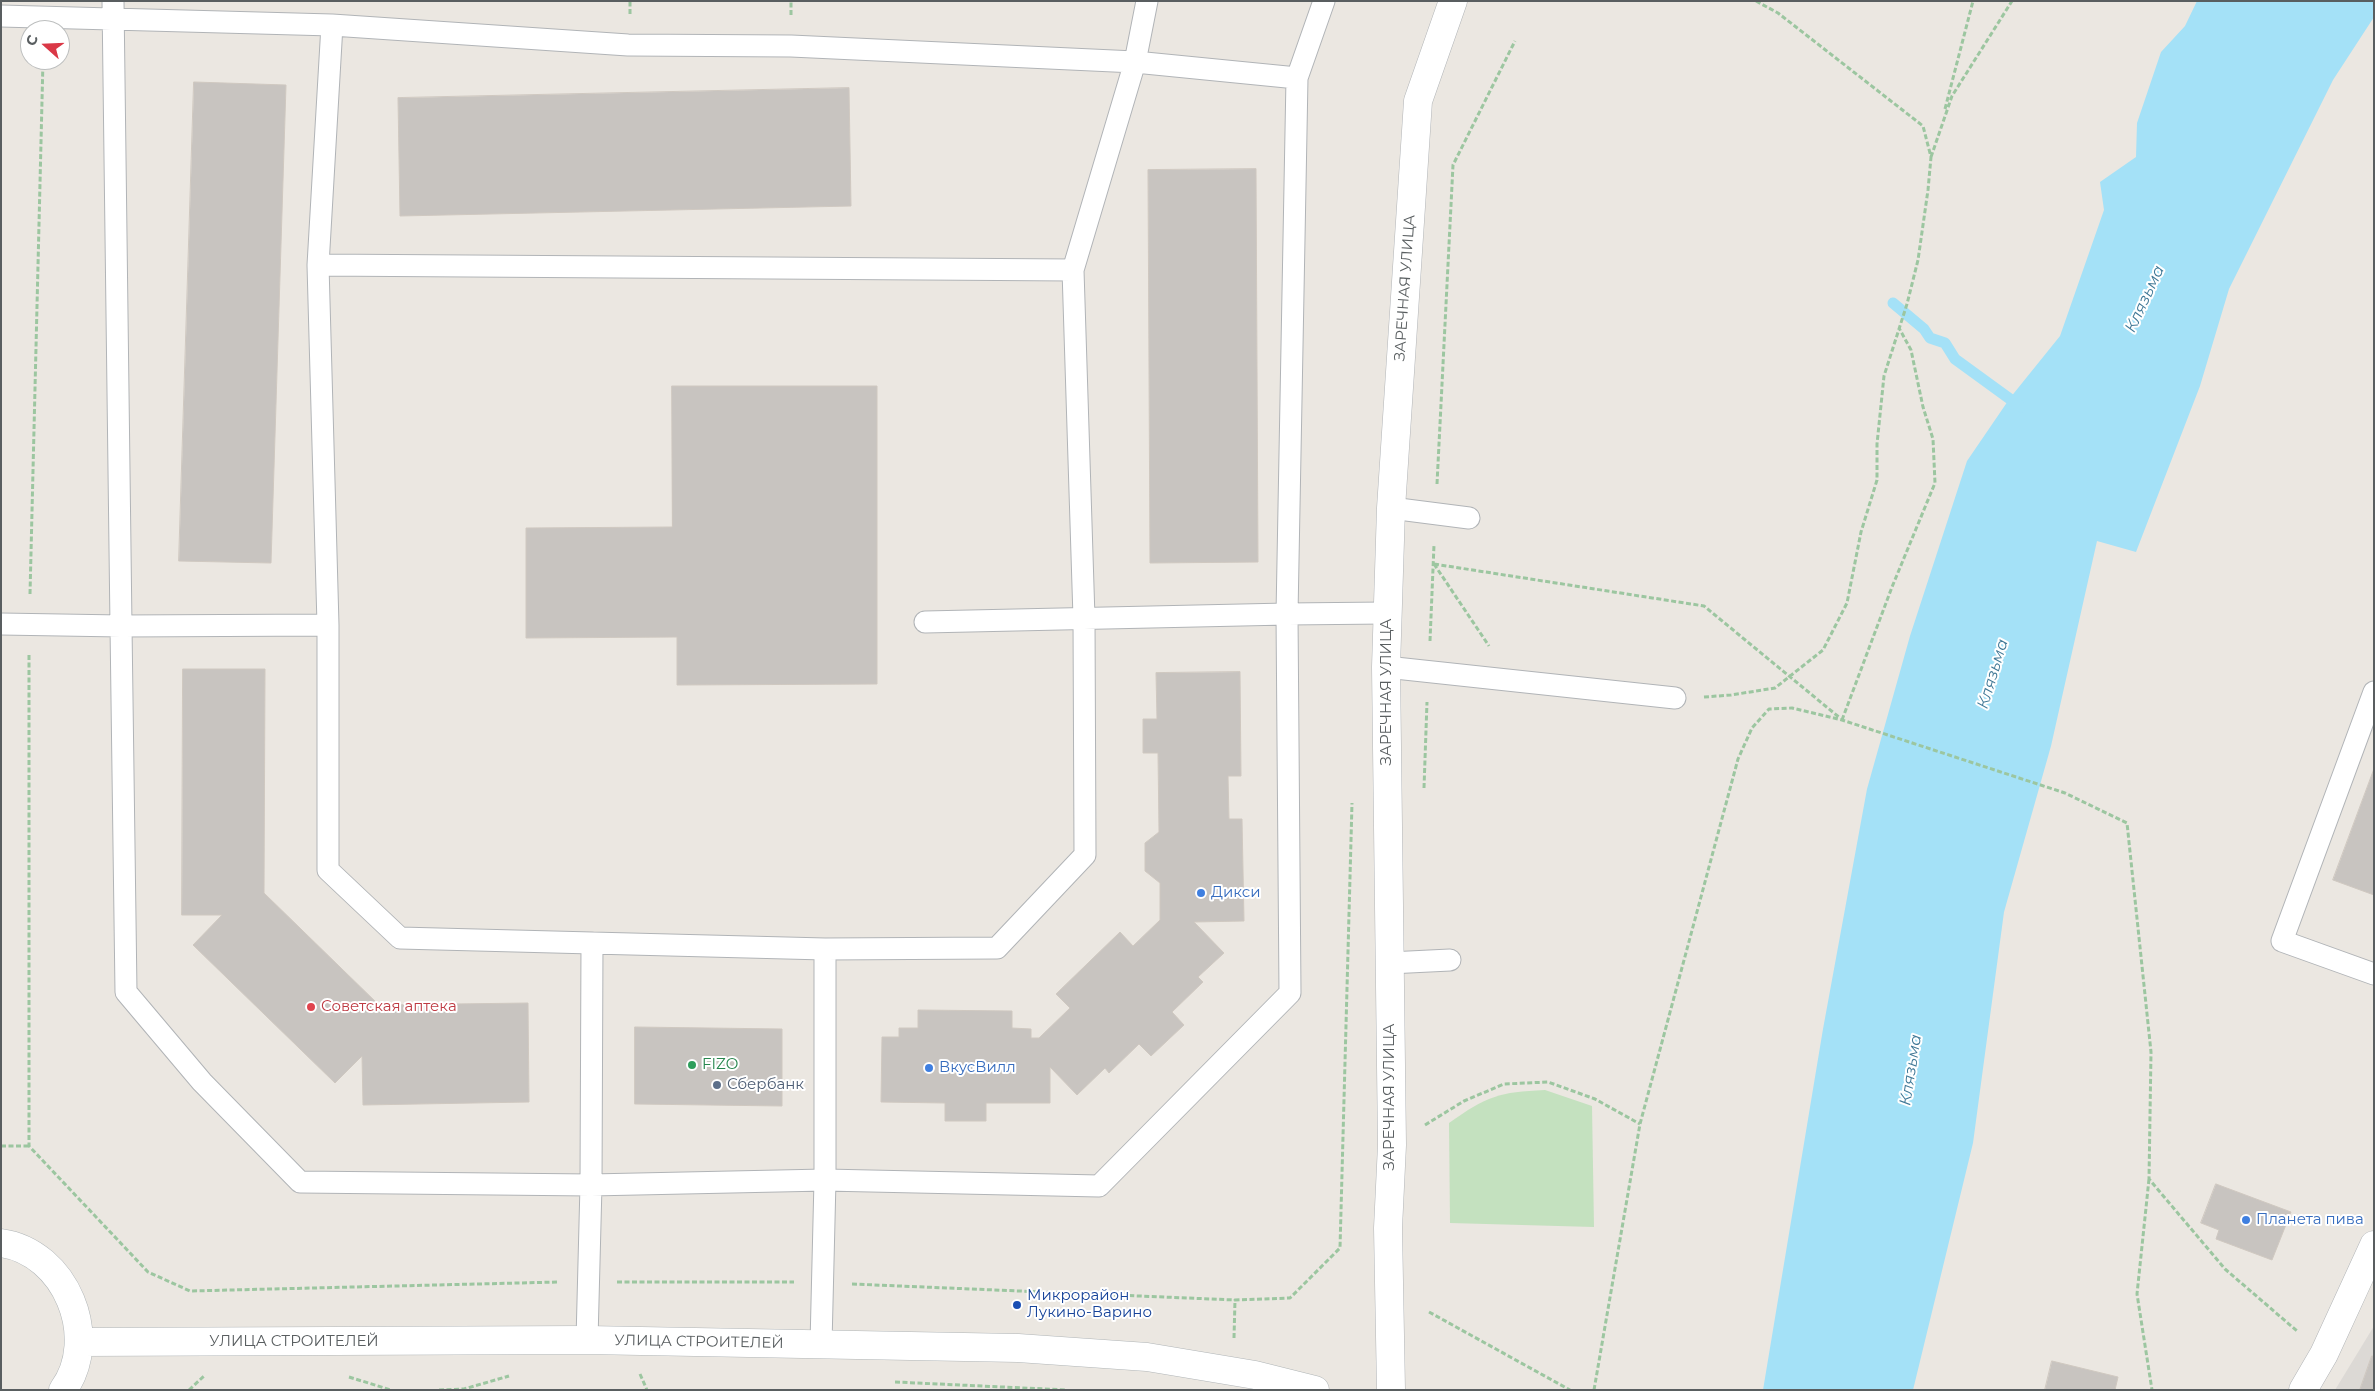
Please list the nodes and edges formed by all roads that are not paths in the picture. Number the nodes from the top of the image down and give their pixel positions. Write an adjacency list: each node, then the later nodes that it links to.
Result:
1 (1147, 1): 7 (lane)
2 (1324, 1): 8 (lane)
3 (1453, 1): 11 (street, ЗАРЕЧНАЯ УЛИЦА)
4 (113, 10): 5 (lane); 6 (lane); 19 (lane)
5 (1, 16)
6 (332, 24): 7 (lane); 9 (lane)
7 (1135, 62): 8 (lane); 10 (lane)
8 (1297, 78): 14 (lane)
9 (318, 265): 10 (lane); 18 (lane)
10 (1073, 270): 15 (lane)
11 (1391, 508): 12 (lane); 13 (street, ЗАРЕЧНАЯ УЛИЦА)
12 (1469, 518)
13 (1386, 613): 14 (lane); 20 (street, ЗАРЕЧНАЯ УЛИЦА)
14 (1287, 614): 15 (lane); 28 (lane)
15 (1084, 618): 16 (lane); 24 (lane)
16 (925, 622)
17 (1, 624): 19 (lane)
18 (328, 625): 19 (lane); 23 (lane)
19 (121, 626): 29 (lane)
20 (1386, 667): 22 (lane); 26 (street, ЗАРЕЧНАЯ УЛИЦА)
21 (2374, 692): 27 (lane)
22 (1675, 698)
23 (592, 943): 24 (lane); 29 (lane)
24 (825, 949): 28 (lane)
25 (1450, 960): 26 (lane)
26 (1390, 963): 39 (street, ЗАРЕЧНАЯ УЛИЦА)
27 (2374, 974)
28 (825, 1180): 29 (lane); 34 (lane)
29 (591, 1185): 32 (lane)
30 (1, 1243): 33 (street)
31 (2374, 1245): 36 (street)
32 (587, 1340): 33 (street, УЛИЦА СТРОИТЕЛЕЙ); 34 (street, УЛИЦА СТРОИТЕЛЕЙ)
33 (79, 1342): 37 (street)
34 (822, 1344): 35 (street, УЛИЦА СТРОИТЕЛЕЙ)
35 (1246, 1378): 38 (street, УЛИЦА СТРОИТЕЛЕЙ)
36 (2305, 1389)
37 (63, 1390)
38 (1315, 1390)
39 (1391, 1390)

